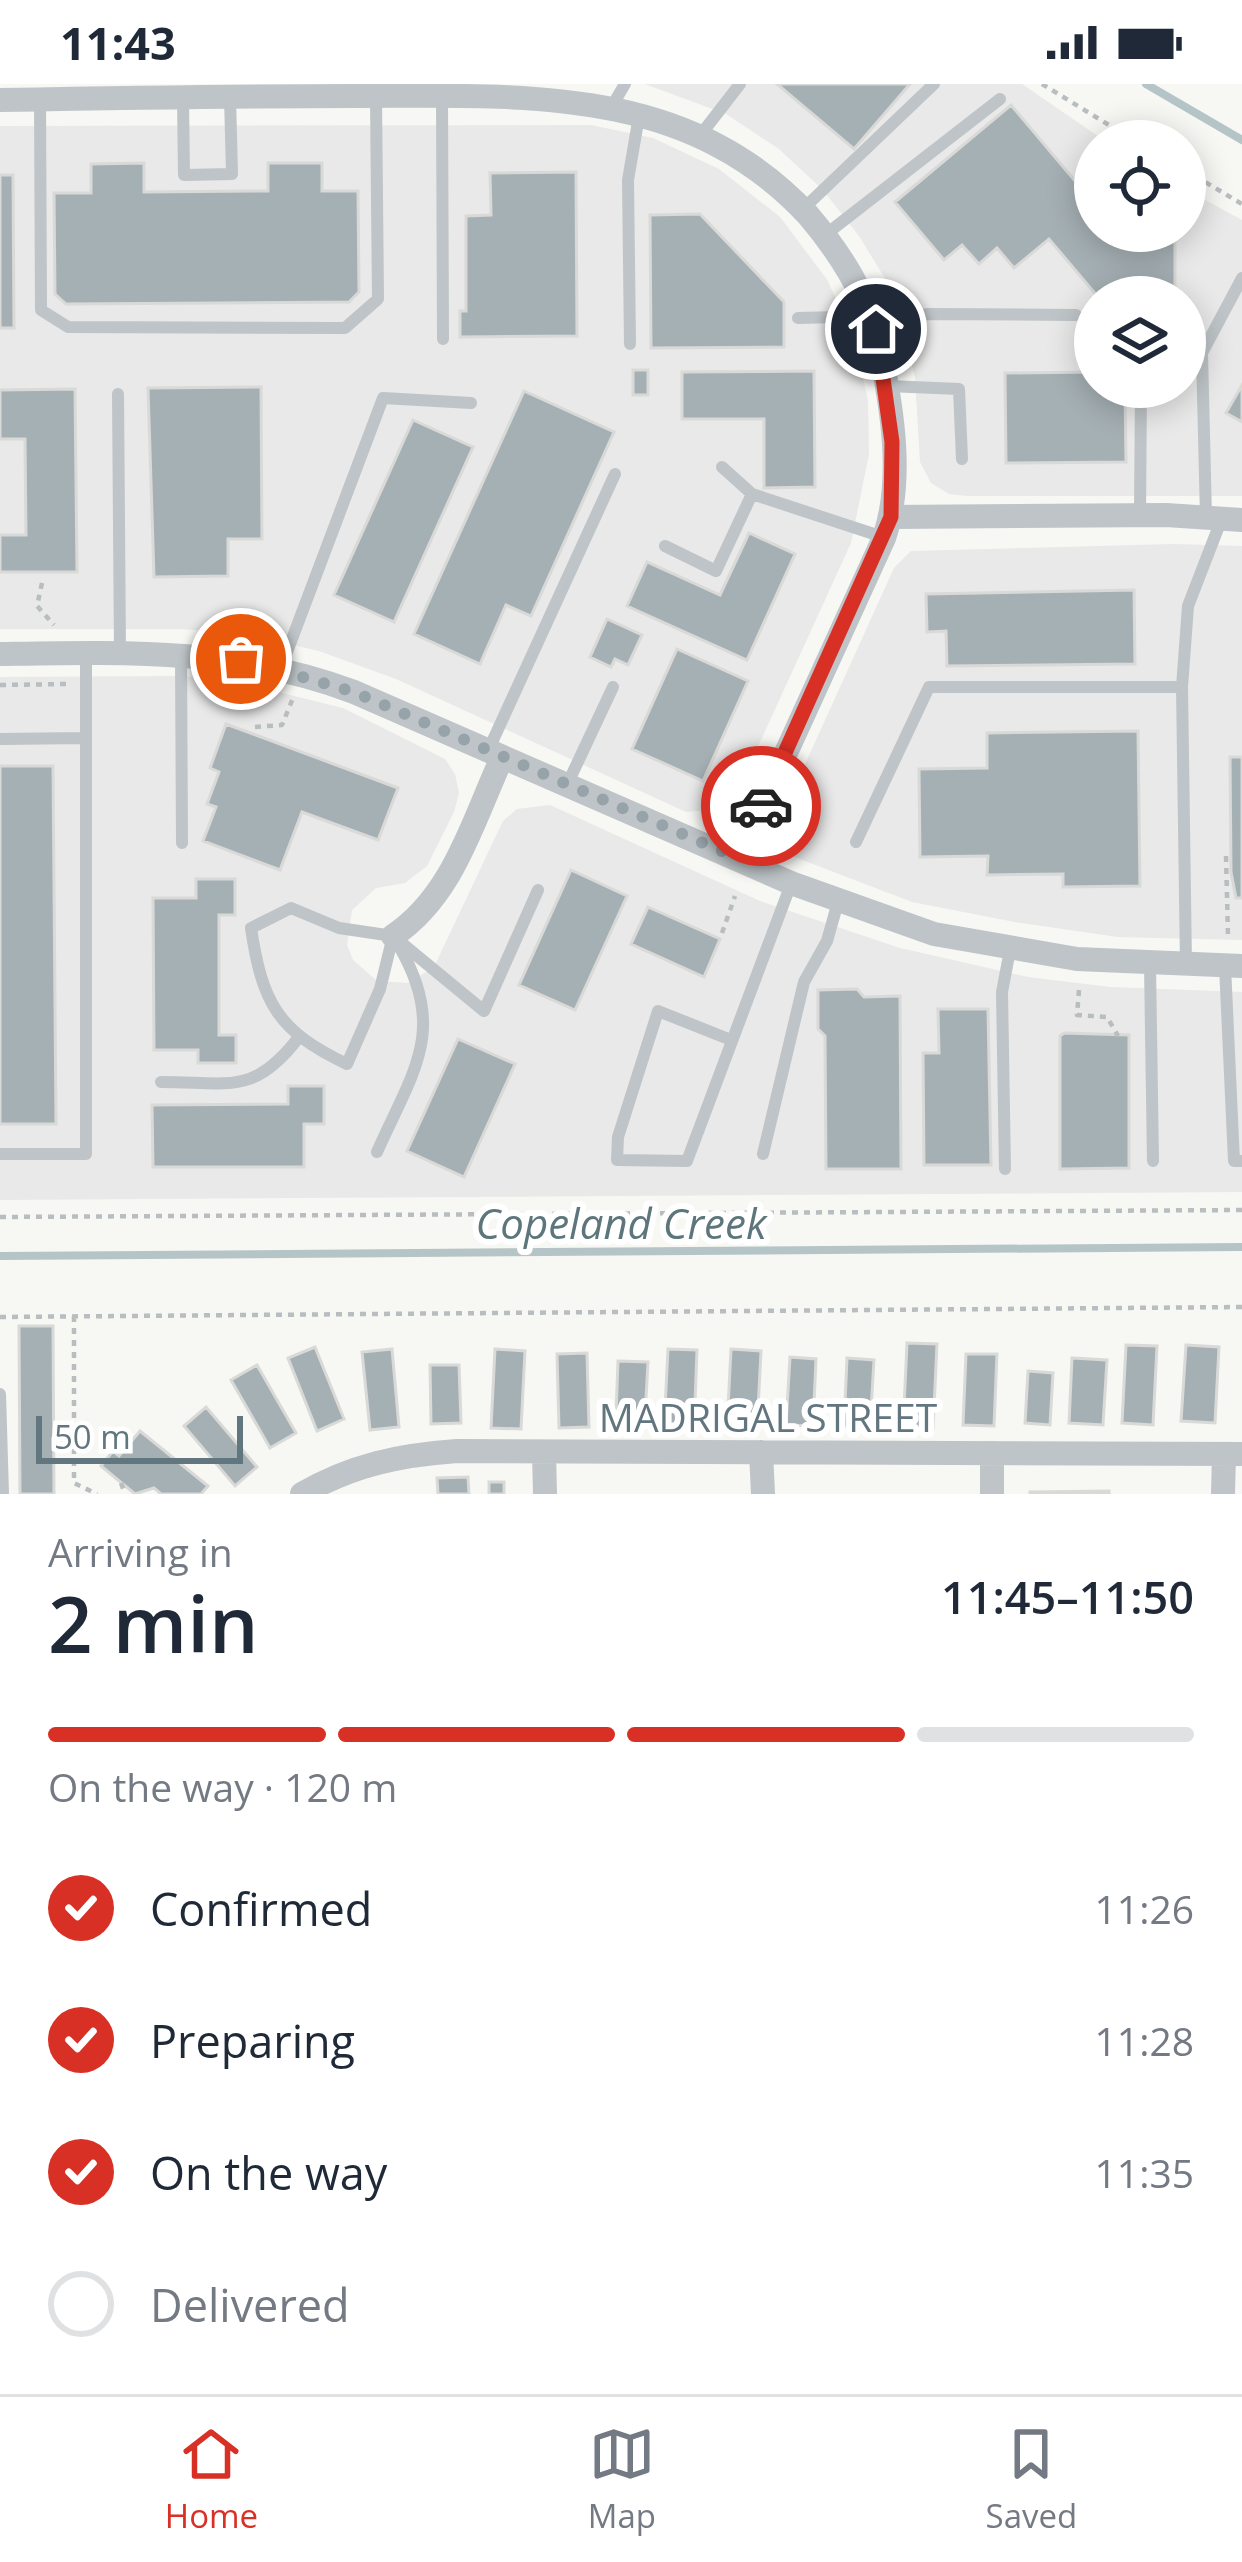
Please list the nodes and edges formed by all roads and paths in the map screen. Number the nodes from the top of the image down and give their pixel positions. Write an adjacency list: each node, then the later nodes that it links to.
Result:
1 (740, 84): 16 (lane)
2 (934, 84): 19 (lane)
3 (1042, 84): 15 (path)
4 (279, 90): 8 (street); 10 (street)
5 (91, 91): 9 (street); 11 (street)
6 (620, 93): 7 (street); 14 (street)
7 (442, 95): 8 (street); 26 (lane)
8 (376, 96): 11 (lane)
9 (183, 97): 10 (street); 10 (lane)
10 (230, 97)
11 (40, 99): 13 (street)
12 (1000, 99): 20 (lane)
13 (0, 100)
14 (641, 109): 16 (street); 27 (lane)
15 (1101, 120)
16 (703, 133): 19 (street)
17 (1206, 183): 18 (path)
18 (1242, 204)
19 (803, 209): 20 (street)
20 (825, 235): 22 (street)
21 (1242, 278): 37 (lane)
22 (867, 303): 24 (lane); 25 (street)
23 (1074, 316): 25 (lane)
24 (799, 318)
25 (876, 329): 28 (street)
26 (443, 339)
27 (629, 344)
28 (887, 386): 32 (lane); 38 (street)
29 (118, 394): 43 (lane)
30 (471, 403): 46 (lane)
31 (1142, 408): 36 (lane)
32 (962, 459)
33 (722, 466): 35 (lane)
34 (615, 474): 55 (lane)
35 (752, 494): 38 (lane); 39 (lane)
36 (1140, 515): 37 (street); 38 (street)
37 (1223, 518): 50 (lane)
38 (888, 528): 60 (street)
39 (665, 547)
40 (42, 583): 41 (path)
41 (54, 626)
42 (86, 652): 43 (street); 45 (street); 47 (lane)
43 (120, 653): 44 (street)
44 (181, 653): 46 (street); 58 (lane)
45 (0, 654)
46 (281, 668): 55 (street)
47 (85, 684): 48 (path); 53 (lane)
48 (0, 685)
49 (613, 687): 56 (lane)
50 (1183, 687): 57 (lane); 70 (lane)
51 (293, 698): 52 (path)
52 (255, 727)
53 (84, 738): 54 (lane); 78 (lane)
54 (0, 739)
55 (494, 756): 56 (street); 66 (street)
56 (567, 785): 60 (street)
57 (856, 842)
58 (182, 843)
59 (1226, 856): 67 (path)
60 (738, 858): 61 (street)
61 (791, 883): 64 (street); 75 (lane)
62 (538, 890): 66 (lane)
63 (735, 896): 65 (path)
64 (838, 902): 68 (street); 79 (lane)
65 (722, 933)
66 (393, 936): 74 (lane); 74 (lane); 77 (lane)
67 (1228, 936)
68 (1010, 950): 69 (street); 82 (lane)
69 (1150, 965): 70 (street); 80 (lane)
70 (1186, 966): 71 (street)
71 (1233, 966): 81 (lane)
72 (1079, 990): 73 (path)
73 (1118, 1036)
74 (299, 1037): 76 (lane)
75 (731, 1040): 75 (lane)
76 (161, 1082)
77 (377, 1152)
78 (0, 1154)
79 (763, 1154)
80 (1154, 1161)
81 (1242, 1161)
82 (1005, 1169)
83 (1242, 1210): 84 (path)
84 (0, 1217)
85 (1242, 1306): 87 (path)
86 (0, 1316): 87 (path)
87 (74, 1316): 95 (path)
88 (0, 1394): 94 (lane)
89 (544, 1452): 90 (street, MADRIGAL STREET); 97 (street, MADRIGAL STREET); 98 (street)
90 (761, 1452): 91 (street, MADRIGAL STREET); 99 (street)
91 (992, 1453): 92 (street, MADRIGAL STREET); 100 (street)
92 (1233, 1454): 101 (street)
93 (121, 1483): 96 (path)
94 (3, 1494)
95 (97, 1494)
96 (125, 1494)
97 (302, 1494)
98 (544, 1494)
99 (763, 1494)
100 (992, 1494)
101 (1223, 1494)

